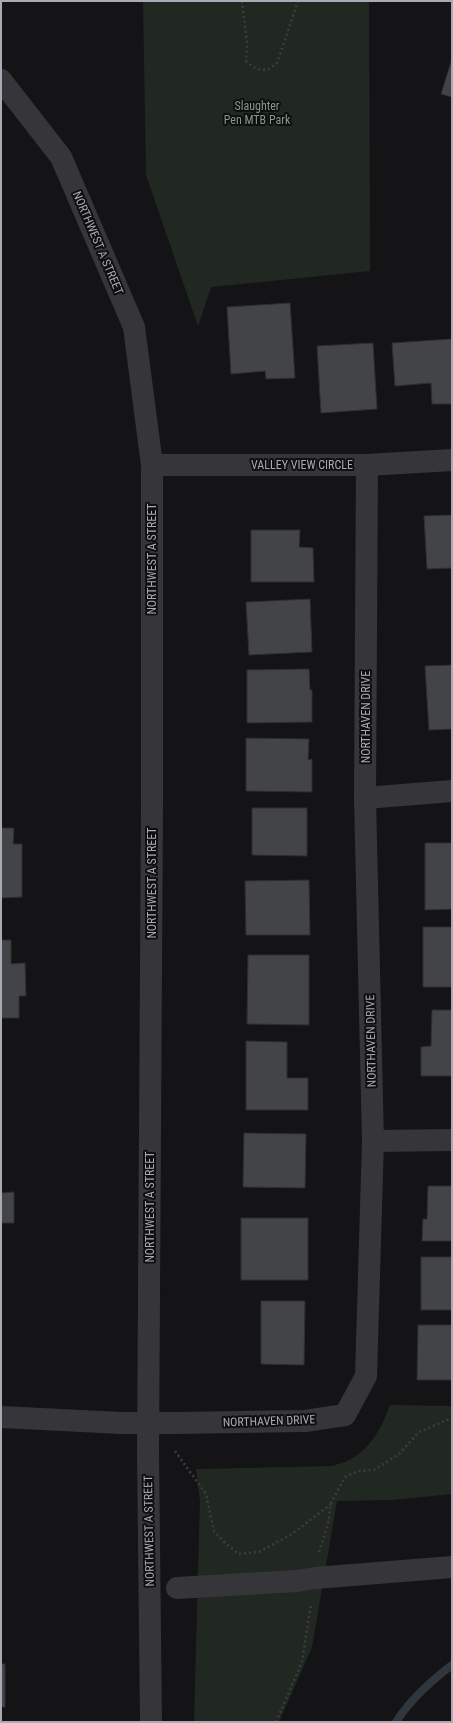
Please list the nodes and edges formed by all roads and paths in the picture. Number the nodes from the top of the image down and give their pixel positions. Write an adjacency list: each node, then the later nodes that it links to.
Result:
1 (242, 1): 2 (path)
2 (298, 1)
3 (1, 80): 5 (street, NORTHWEST A STREET)
4 (452, 460): 6 (street, VALLEY VIEW CIRCLE)
5 (152, 465): 6 (street, VALLEY VIEW CIRCLE); 12 (street, NORTHWEST A STREET)
6 (367, 465): 8 (street, NORTHAVEN DRIVE)
7 (452, 792): 8 (street)
8 (365, 798): 10 (street, NORTHAVEN DRIVE)
9 (452, 1140): 10 (street)
10 (373, 1141): 12 (street, NORTHAVEN DRIVE)
11 (1, 1417): 12 (street)
12 (148, 1422): 17 (street, NORTHWEST A STREET)
13 (175, 1451): 14 (path)
14 (331, 1503)
15 (452, 1568): 16 (street)
16 (177, 1588)
17 (151, 1722)

